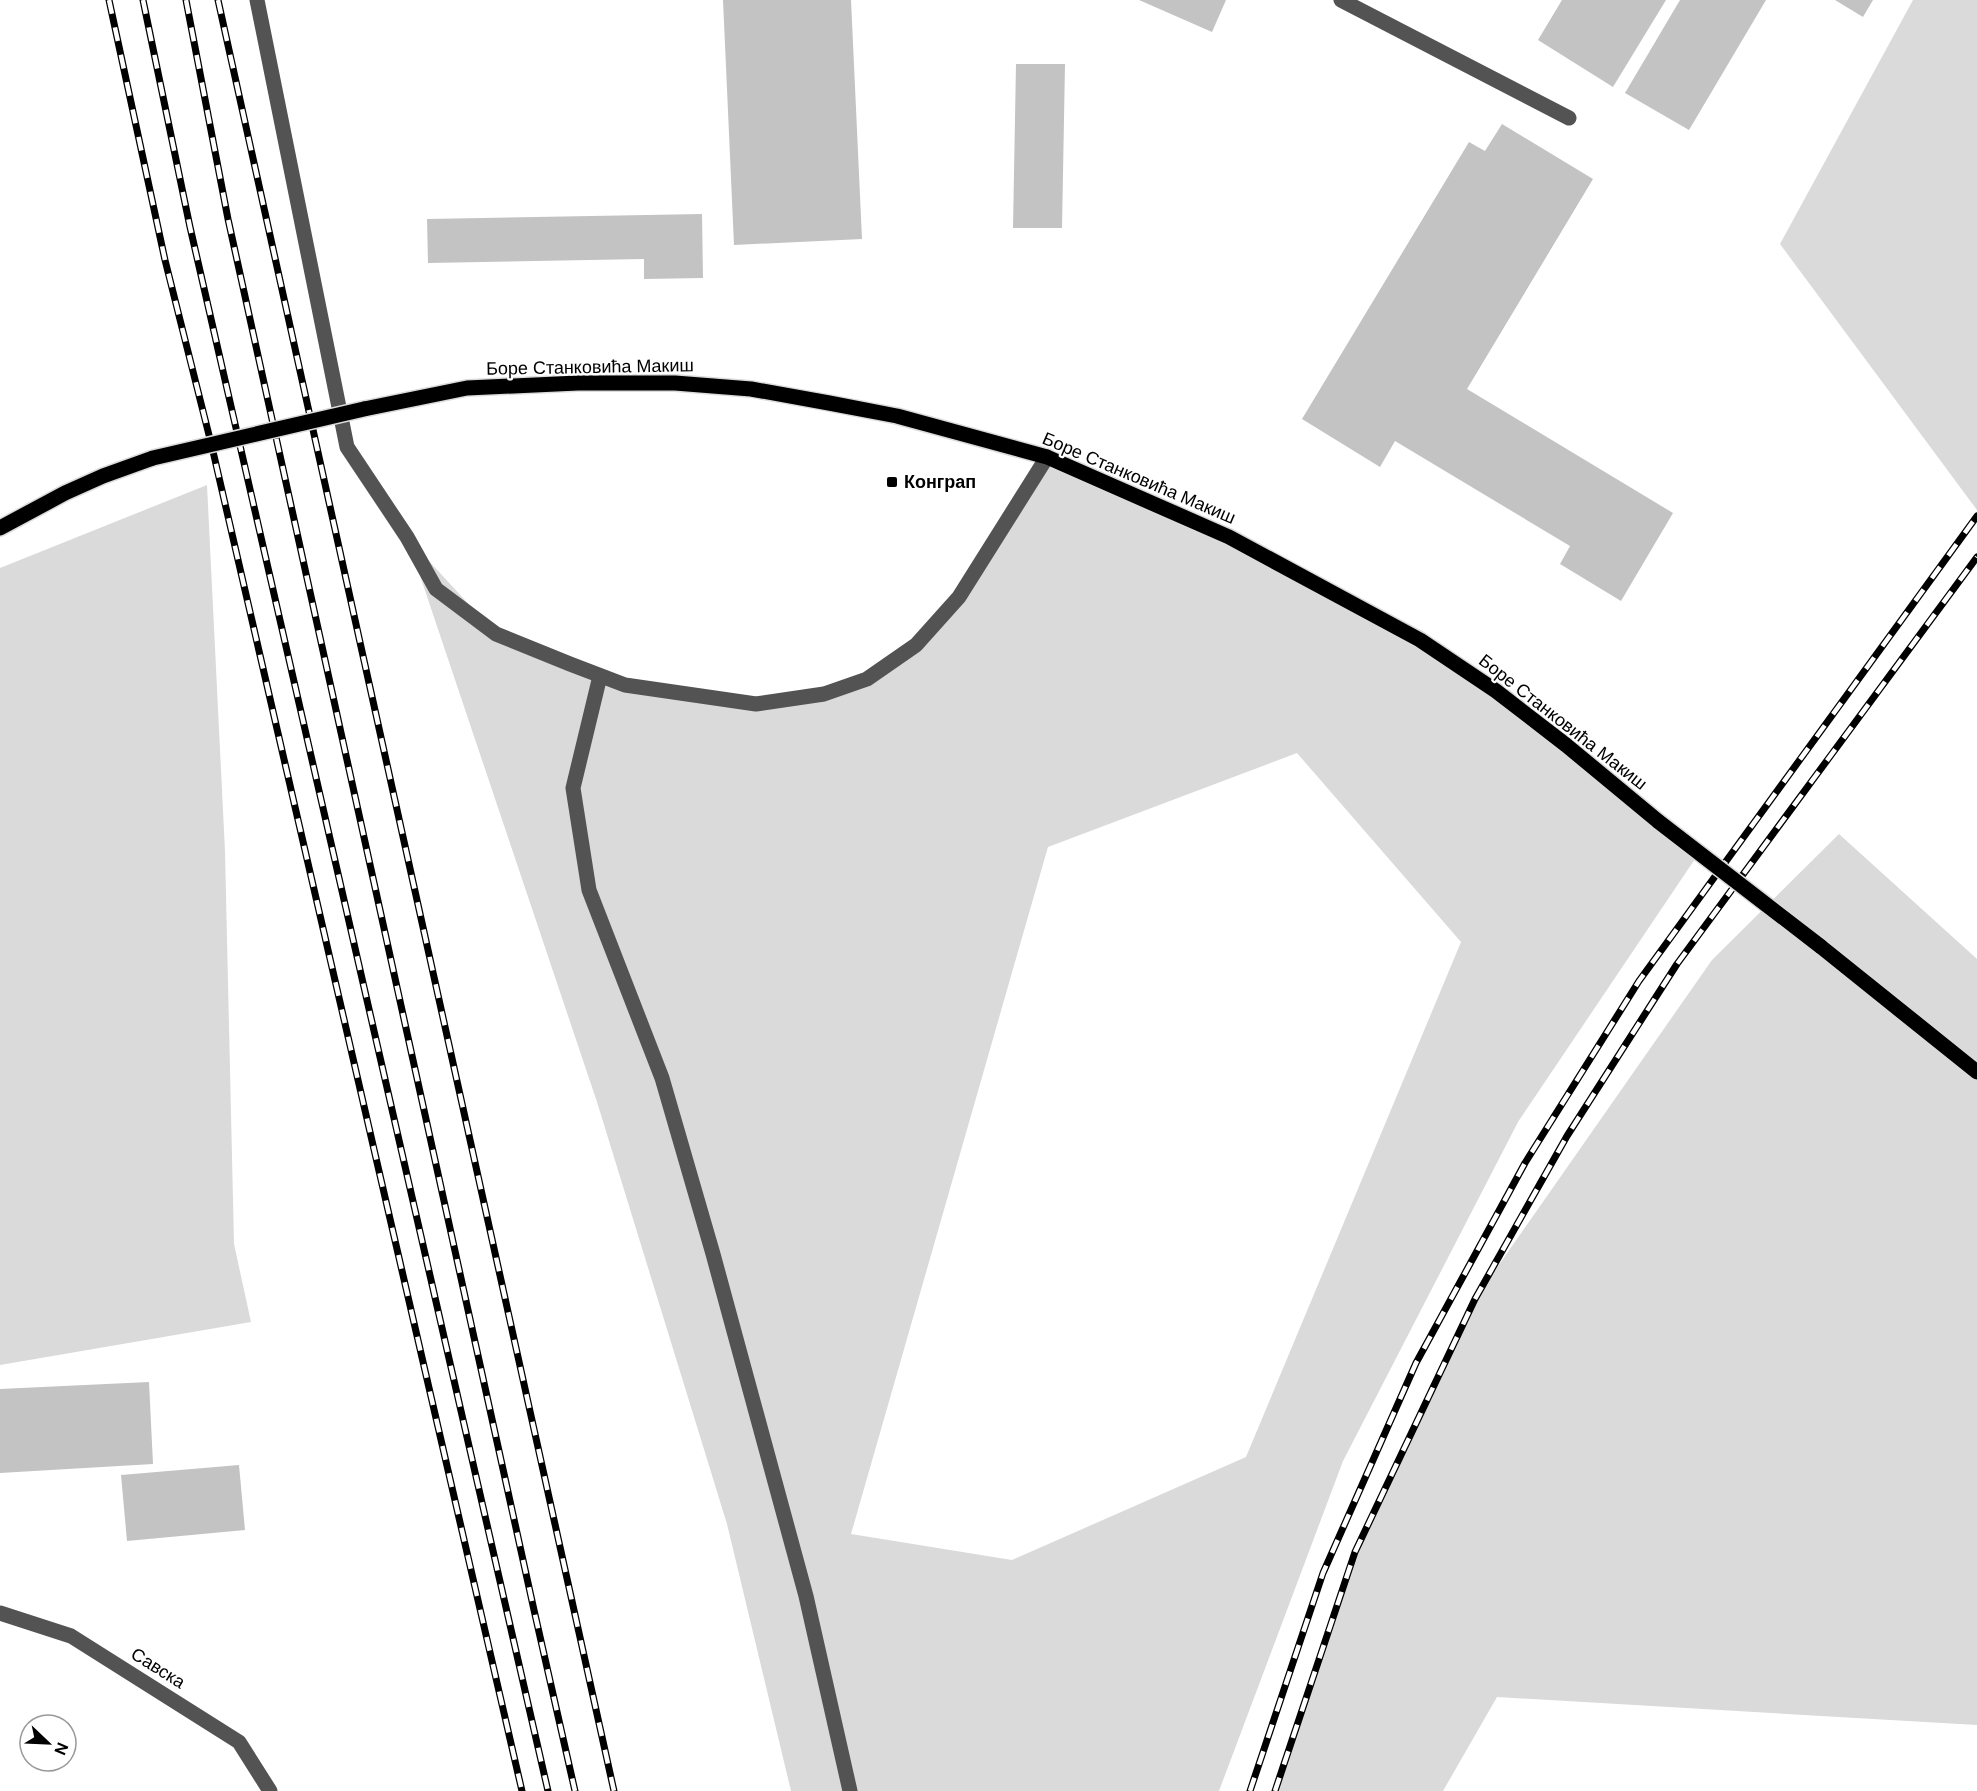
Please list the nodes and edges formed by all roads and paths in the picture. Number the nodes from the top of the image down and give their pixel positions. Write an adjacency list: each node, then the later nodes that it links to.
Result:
1 (257, 0): 6 (street)
2 (1341, 0): 3 (street)
3 (1569, 118)
4 (1047, 457): 5 (main road, Боре Станковића Макиш, bridge); 6 (street); 7 (main road, Боре Станковића Макиш, bridge)
5 (0, 528)
6 (600, 676): 10 (street)
7 (1977, 1072)
8 (0, 1613): 9 (street, Савска)
9 (270, 1791)
10 (850, 1791)

